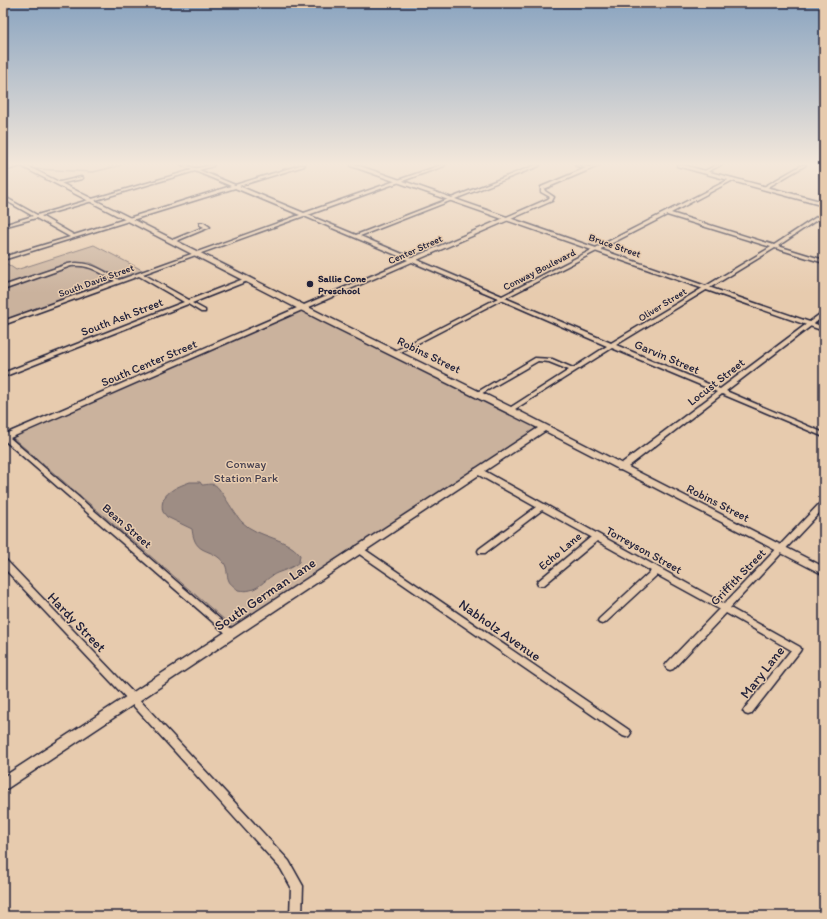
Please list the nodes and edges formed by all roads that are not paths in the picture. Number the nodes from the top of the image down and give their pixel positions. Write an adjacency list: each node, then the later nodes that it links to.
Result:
1 (22, 208): 14 (street)
2 (66, 208): 14 (street)
3 (107, 208): 15 (street, Robins Street)
4 (165, 208): 15 (street)
5 (287, 208): 13 (street, Garvin Street)
6 (323, 208): 13 (street, South Davis Street)
7 (432, 208): 19 (street)
8 (476, 208): 16 (street, Bruce Street)
9 (532, 208): 16 (street, Center Street)
10 (677, 208): 11 (street, Conway Boulevard)
11 (667, 213): 22 (street); 23 (street, Conway Boulevard)
12 (824, 213): 22 (street, Oliver Street)
13 (304, 215): 19 (street, Garvin Street); 24 (street, South Davis Street)
14 (37, 217): 18 (street); 20 (street)
15 (129, 219): 20 (street); 21 (street, Robins Street)
16 (508, 219): 23 (street, Bruce Street); 26 (street, Center Street)
17 (202, 224): 21 (street)
18 (3, 226)
19 (356, 236): 26 (street, Garvin Street)
20 (74, 237): 25 (street)
21 (172, 241): 24 (street, Robins Street)
22 (774, 247): 27 (street); 32 (street, Oliver Street)
23 (597, 250): 32 (street, Bruce Street); 33 (street, Conway Boulevard)
24 (196, 253): 28 (street, South Davis Street); 29 (street, Robins Street)
25 (4, 258)
26 (412, 260): 33 (street, Garvin Street); 35 (street, Center Street)
27 (824, 262)
28 (139, 274): 30 (street, South Davis Street); 34 (street)
29 (248, 279): 34 (street, South Ash Street); 35 (street, Robins Street)
30 (118, 281): 31 (street); 38 (street, South Davis Street)
31 (3, 288)
32 (705, 288): 39 (street, Bruce Street); 41 (street, Oliver Street)
33 (502, 298): 41 (street, Garvin Street); 42 (street, Conway Boulevard)
34 (188, 303): 36 (street); 44 (street, South Ash Street)
35 (303, 308): 42 (street, Robins Street); 50 (street, South Center Street)
36 (203, 312)
37 (824, 313): 39 (street, Locust Street)
38 (3, 323)
39 (809, 324): 40 (street, Bruce Street); 45 (street, Locust Street)
40 (824, 329)
41 (612, 346): 43 (street, Oliver Street); 45 (street, Garvin Street)
42 (395, 353): 46 (street, Robins Street)
43 (573, 370): 46 (street); 47 (street, Oliver Street)
44 (3, 375)
45 (721, 392): 49 (street, Garvin Street); 51 (street, Locust Street)
46 (477, 394): 47 (street, Robins Street)
47 (510, 410): 48 (street, Robins Street)
48 (544, 428): 51 (street, Robins Street); 52 (street, South German Lane)
49 (824, 435)
50 (4, 437): 65 (street, Bean Street)
51 (621, 468): 57 (street, Robins Street)
52 (478, 471): 54 (street, Torreyson Street); 56 (street, South German Lane)
53 (824, 504): 57 (street, Griffith Street)
54 (541, 506): 55 (street, Torreyson Street); 58 (street)
55 (596, 537): 60 (street, Torreyson Street); 62 (street, Echo Lane)
56 (358, 549): 65 (street, South German Lane); 70 (street, Nabholz Avenue)
57 (781, 550): 61 (street, Robins Street); 63 (street, Griffith Street)
58 (482, 551)
59 (3, 562): 68 (street, Hardy Street)
60 (656, 570): 63 (street, Torreyson Street); 64 (street)
61 (824, 571)
62 (540, 583)
63 (724, 609): 66 (street, Torreyson Street); 67 (street, Griffith Street)
64 (602, 621)
65 (232, 634): 68 (street, South German Lane)
66 (797, 649): 69 (street, Mary Lane)
67 (670, 666)
68 (133, 699): 71 (street, South German Lane); 72 (street, Hardy Street)
69 (748, 711)
70 (626, 733)
71 (3, 784)
72 (296, 916)

